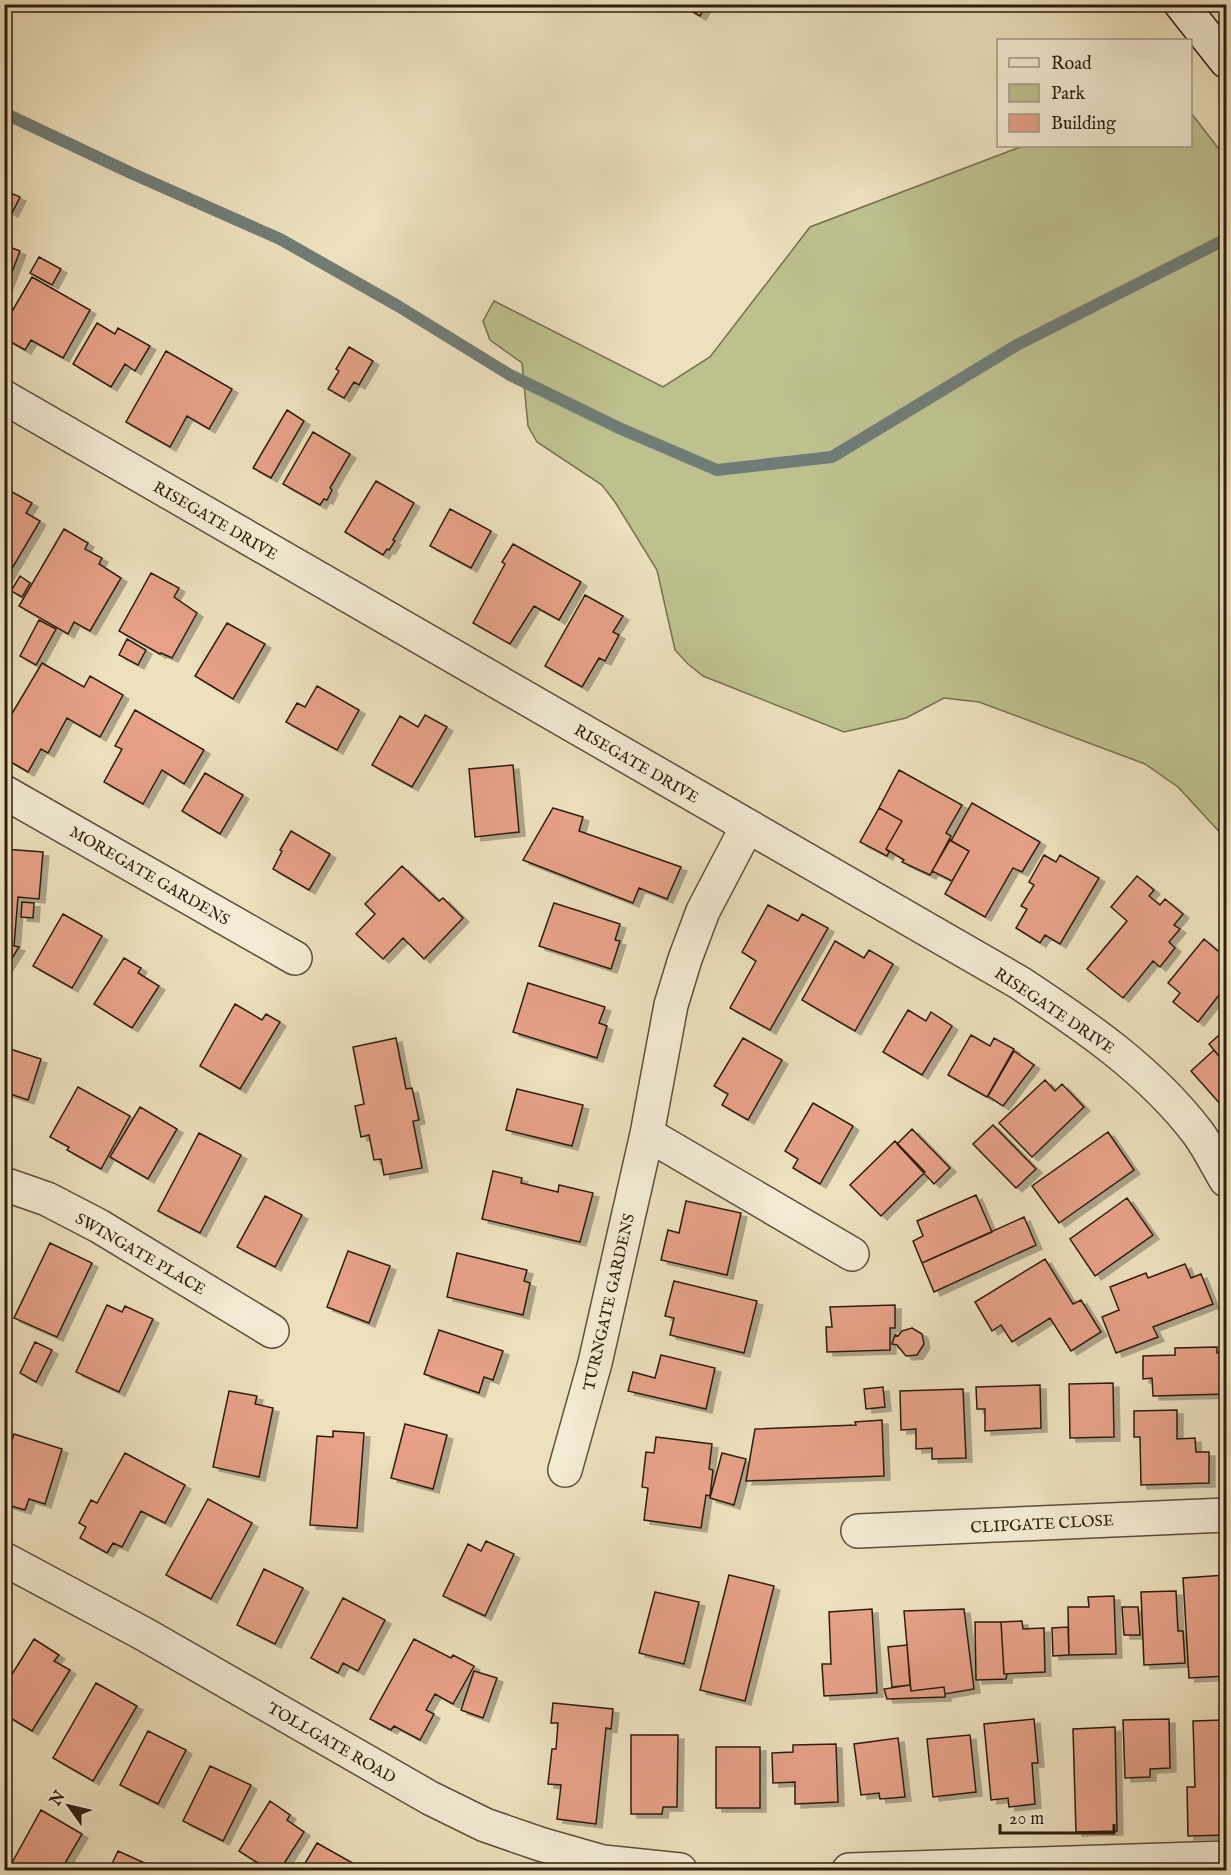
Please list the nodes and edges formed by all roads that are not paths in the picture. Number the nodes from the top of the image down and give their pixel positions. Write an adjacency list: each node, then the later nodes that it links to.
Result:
1 (1181, 4): 2 (street)
2 (1227, 61)
3 (4, 397): 5 (street, RISEGATE DRIVE)
4 (4, 792): 6 (street, MOREGATE GARDENS)
5 (747, 826): 7 (street, TURNGATE GARDENS); 8 (street, RISEGATE DRIVE)
6 (295, 958)
7 (647, 1134): 10 (street); 12 (street, TURNGATE GARDENS)
8 (1227, 1180)
9 (4, 1184): 11 (street, SWINGATE PLACE)
10 (852, 1254)
11 (272, 1331)
12 (566, 1470)
13 (1227, 1515): 14 (street, CLIPGATE CLOSE)
14 (858, 1531)
15 (4, 1559): 17 (street, TOLLGATE ROAD)
16 (1227, 1858): 18 (street)
17 (680, 1870)
18 (849, 1870)

